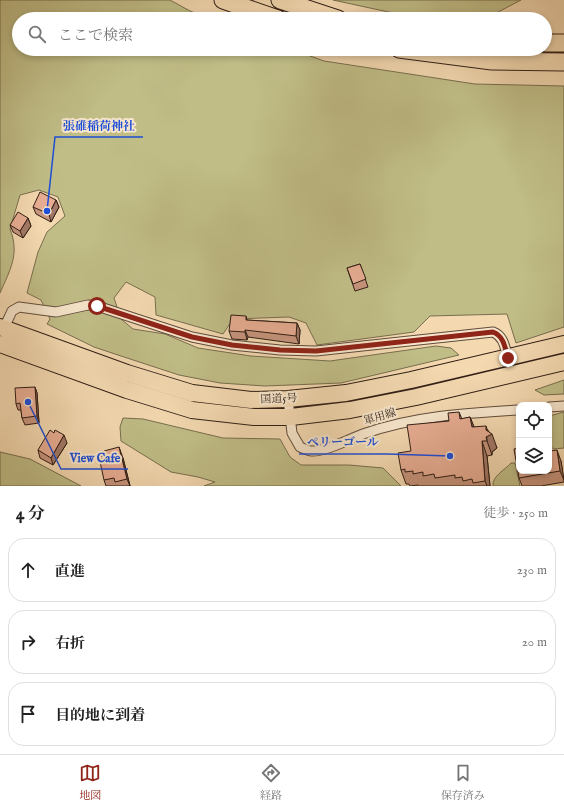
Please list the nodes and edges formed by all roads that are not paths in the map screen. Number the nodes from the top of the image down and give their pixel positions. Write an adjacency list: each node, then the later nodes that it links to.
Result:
1 (280, 0): 4 (highway)
2 (227, 2): 3 (highway)
3 (257, 12)
4 (317, 12)
5 (564, 43): 6 (highway)
6 (552, 44)
7 (453, 56): 8 (highway)
8 (564, 62)
9 (2, 327): 12 (street); 14 (highway, 国道5号)
10 (0, 344): 18 (highway, 国道5号)
11 (564, 344): 12 (highway, 国道5号)
12 (508, 358): 14 (highway, 国道5号)
13 (564, 362): 18 (highway, 国道5号)
14 (288, 399): 18 (street, 軍用線)
15 (564, 406): 16 (street)
16 (552, 408)
17 (516, 410): 18 (street, 軍用線)
18 (291, 417)

